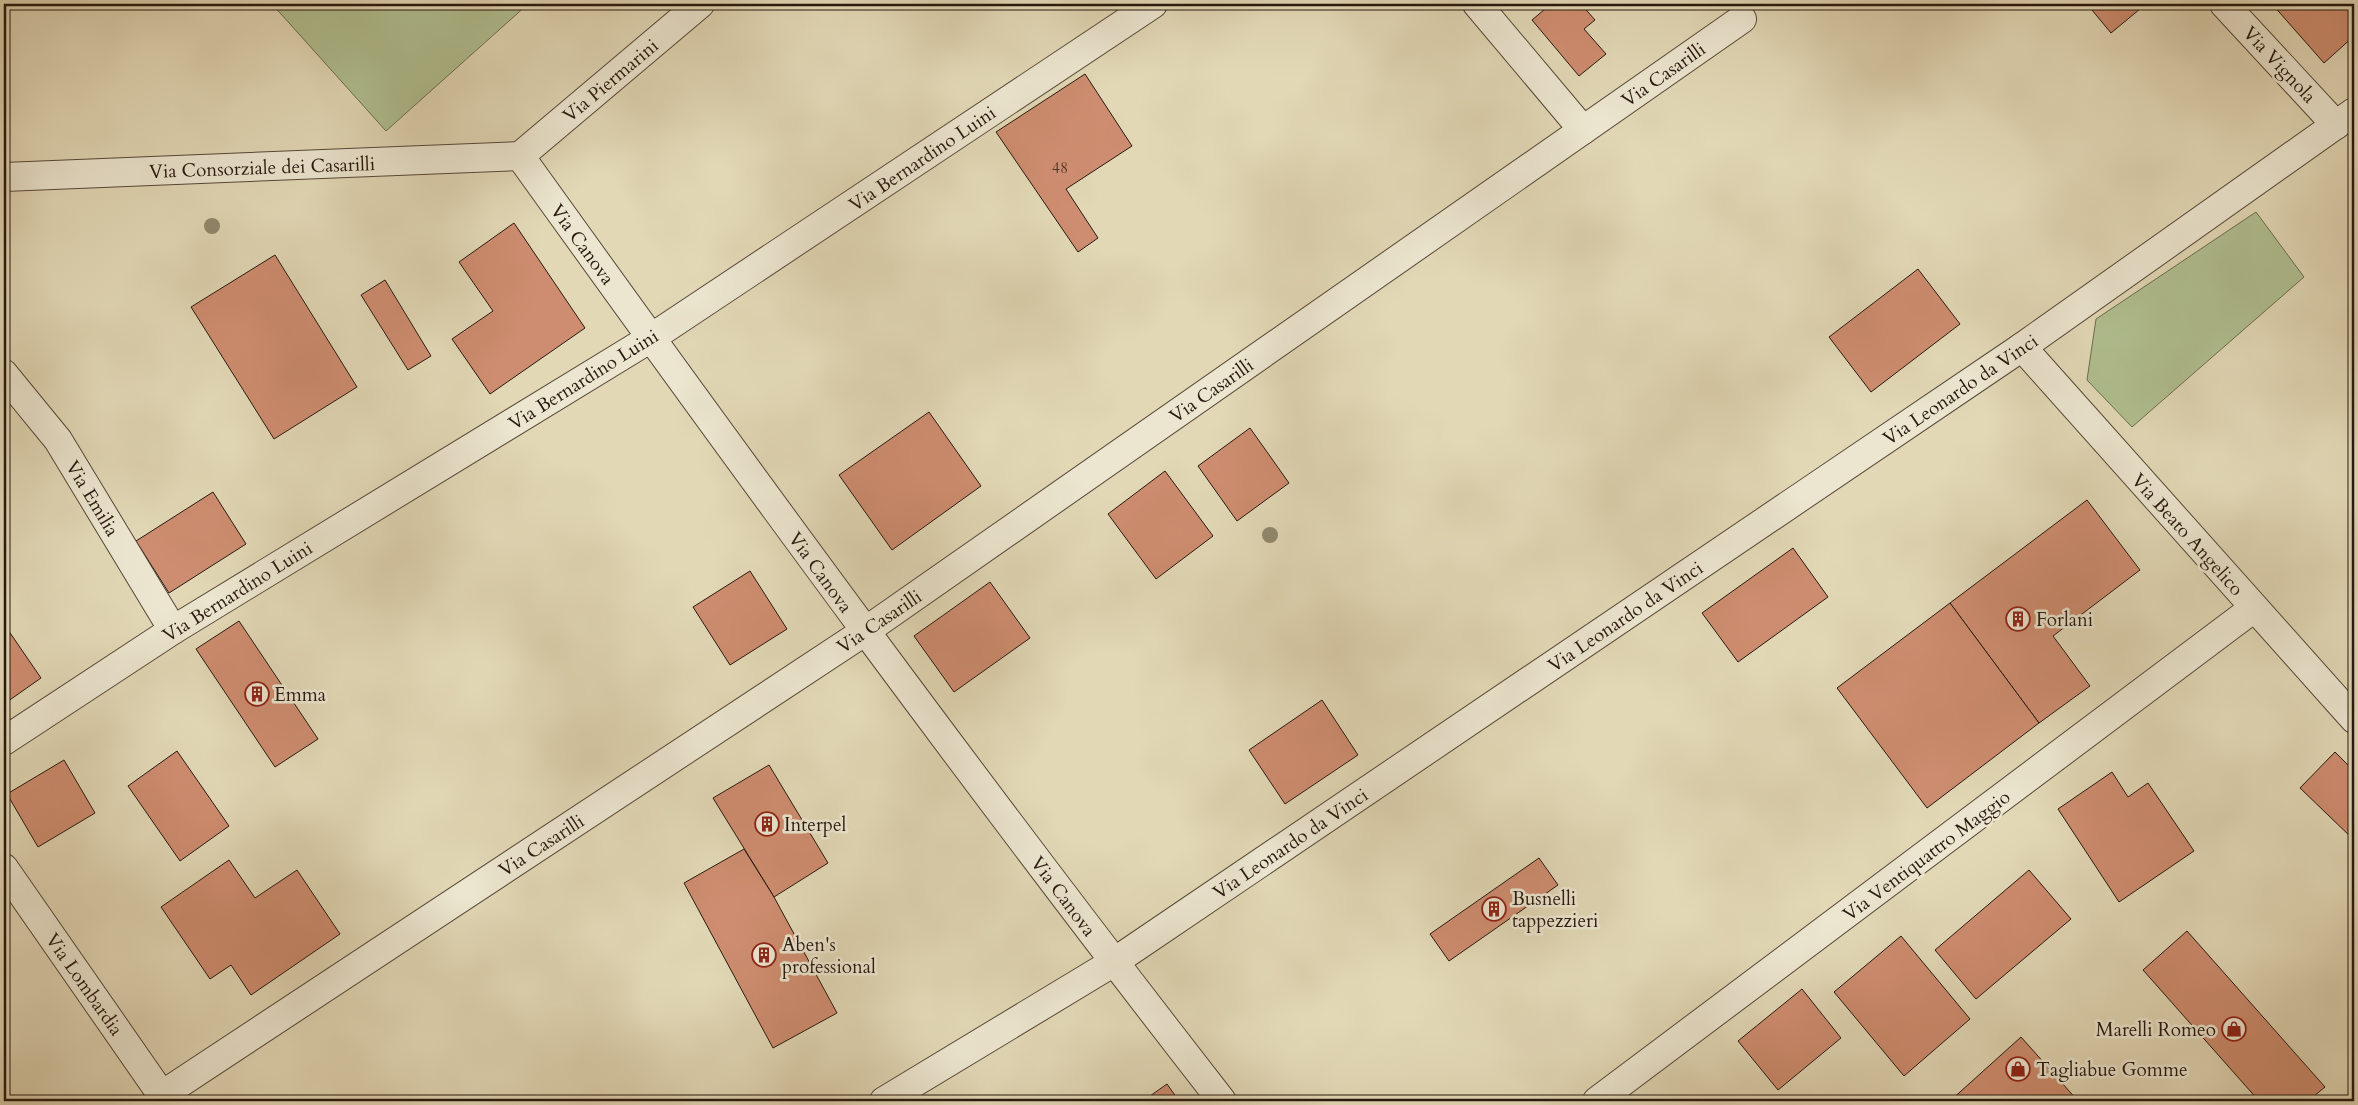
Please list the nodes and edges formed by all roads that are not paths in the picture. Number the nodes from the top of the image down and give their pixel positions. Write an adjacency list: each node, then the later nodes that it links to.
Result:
1 (700, 4): 8 (street, Via Piermarini)
2 (1153, 4): 10 (street, Via Bernardino Luini)
3 (1477, 4): 7 (street)
4 (2224, 4): 6 (street, Via Vignola)
5 (1742, 19): 7 (street, Via Casarilli)
6 (2345, 118): 11 (street, Via Leonardo da Vinci)
7 (1584, 130): 15 (street, Via Casarilli)
8 (520, 156): 9 (street, Via Consorziale dei Casarilli); 10 (street, Via Canova)
9 (4, 177)
10 (651, 338): 14 (street, Via Bernardino Luini); 15 (street, Via Canova)
11 (2022, 347): 13 (street, Via Beato Angelico); 19 (street, Via Leonardo da Vinci)
12 (4, 374): 14 (street, Via Emilia)
13 (2254, 608): 16 (street, Via Beato Angelico); 23 (street, Via Ventiquattro Maggio)
14 (173, 630): 17 (street, Via Bernardino Luini)
15 (864, 632): 19 (street, Via Canova); 20 (street, Via Casarilli)
16 (2354, 719)
17 (4, 741)
18 (4, 868): 20 (street, Via Lombardia)
19 (1114, 962): 21 (street, Via Leonardo da Vinci); 22 (street, Via Canova)
20 (164, 1098)
21 (884, 1101)
22 (1222, 1101)
23 (1597, 1101)

